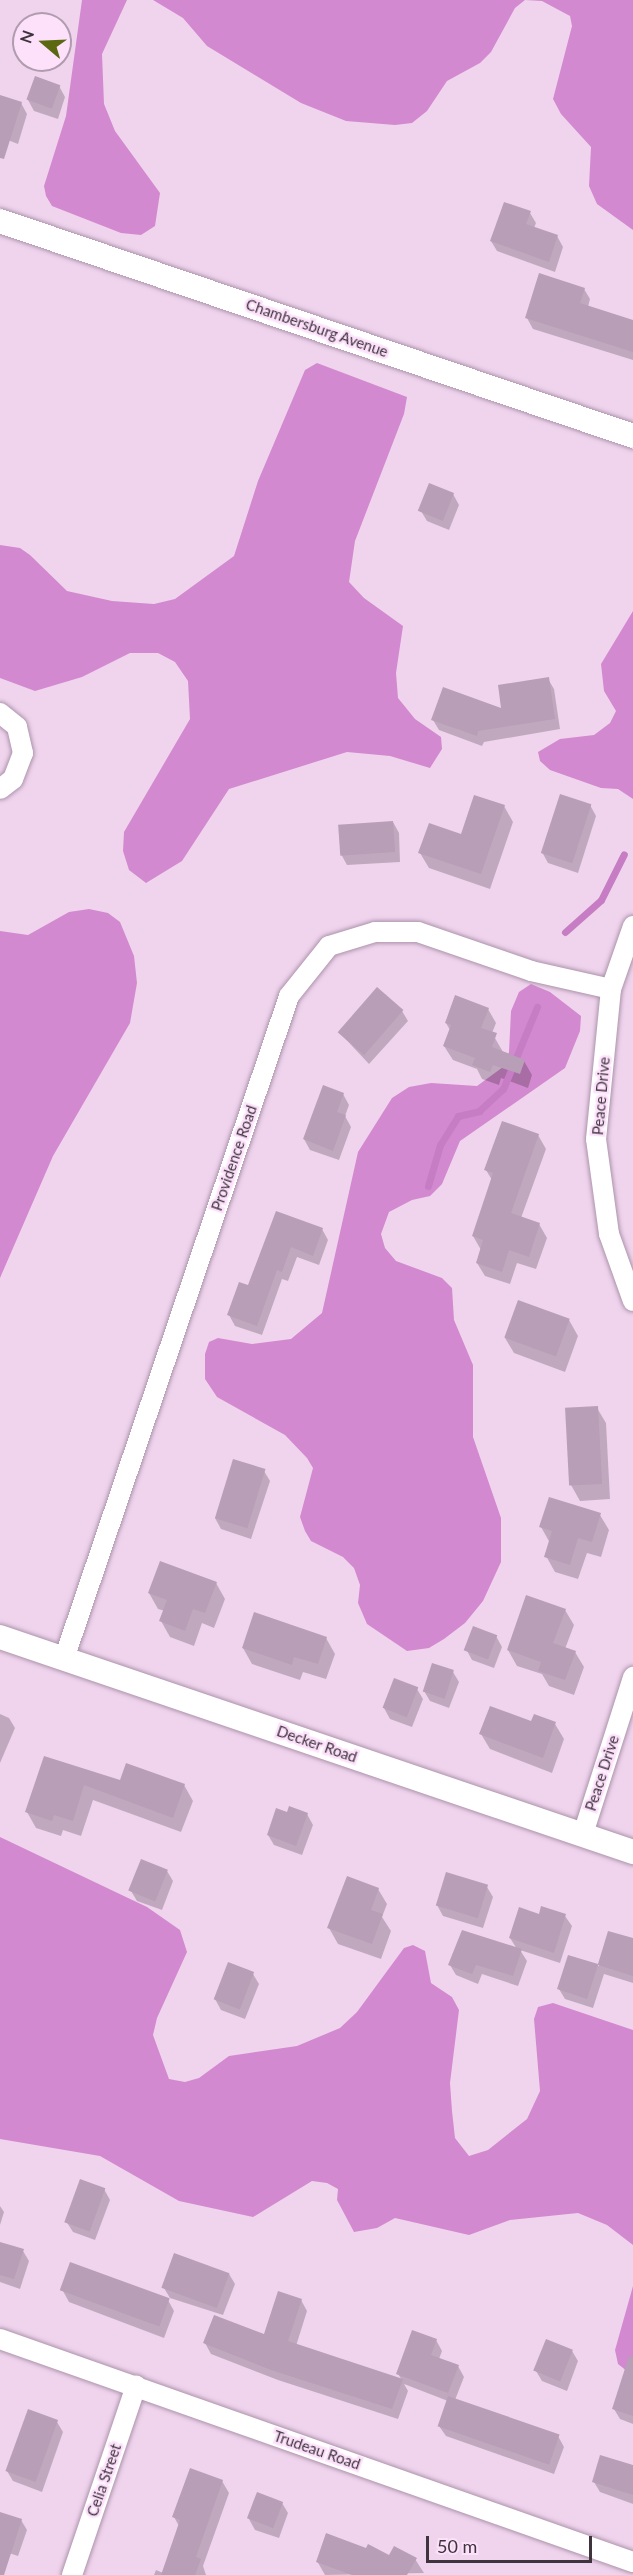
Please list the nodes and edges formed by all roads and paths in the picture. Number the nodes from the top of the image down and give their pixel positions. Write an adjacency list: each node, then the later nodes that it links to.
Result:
1 (0, 221): 2 (street, Chambersburg Avenue)
2 (633, 436)
3 (0, 713): 4 (street)
4 (0, 789)
5 (633, 926): 6 (street, Peace Drive)
6 (611, 989): 7 (street, Peace Drive); 9 (street, Providence Road)
7 (633, 1301)
8 (0, 1637): 9 (street, Decker Road)
9 (64, 1659): 11 (street, Decker Road)
10 (633, 1677): 11 (street, Peace Drive)
11 (583, 1834): 12 (street, Decker Road)
12 (633, 1852)
13 (0, 2339): 14 (street, Trudeau Road)
14 (136, 2386): 15 (street, Trudeau Road); 16 (street, Celia Street)
15 (633, 2562)
16 (72, 2575)

